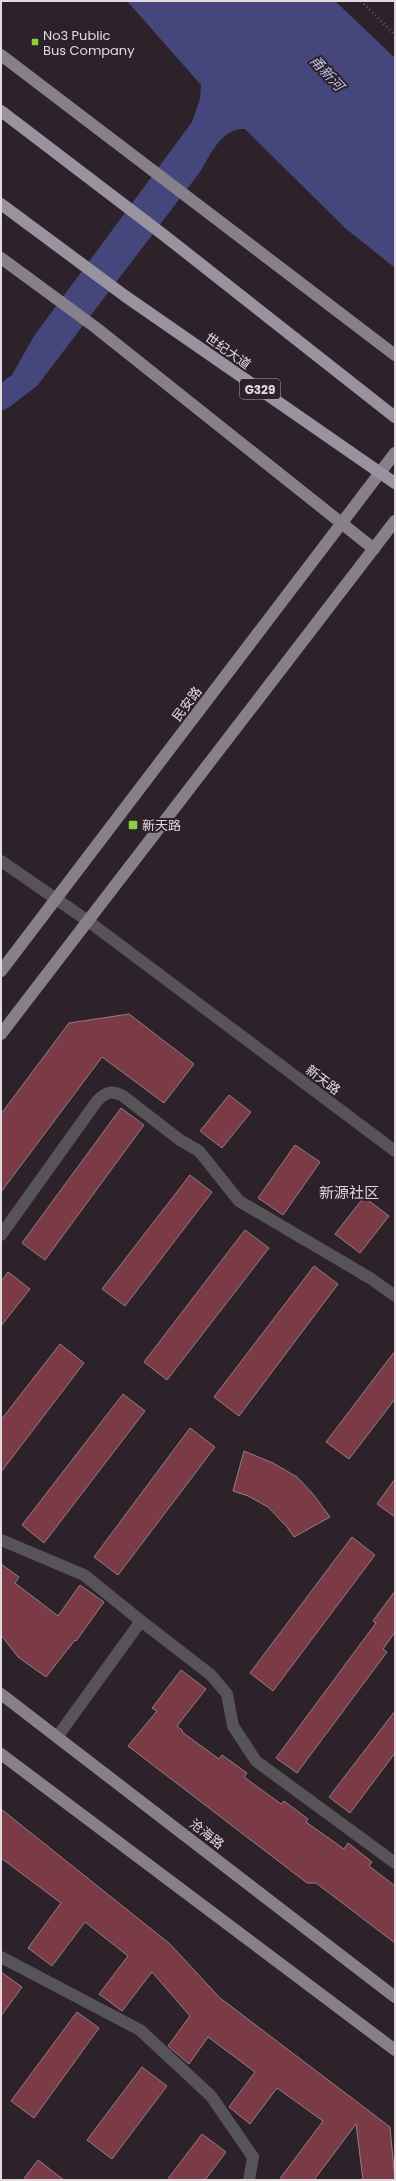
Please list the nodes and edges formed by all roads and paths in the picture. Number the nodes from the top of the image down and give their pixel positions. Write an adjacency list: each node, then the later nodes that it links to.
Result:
1 (361, 1): 2 (path)
2 (395, 35)
3 (1, 55): 7 (main road)
4 (1, 111): 8 (highway)
5 (1, 204): 10 (highway, 世纪大道 / G329)
6 (1, 258): 13 (main road)
7 (395, 355)
8 (395, 417)
9 (395, 453): 10 (main road, 民安路)
10 (380, 472): 11 (highway, 世纪大道 / G329); 13 (main road, 民安路)
11 (395, 483)
12 (395, 522): 14 (main road)
13 (342, 523): 14 (main road); 16 (main road, 民安路)
14 (374, 548): 17 (main road)
15 (1, 861): 16 (street, 新天路)
16 (55, 900): 17 (street, 新天路); 18 (main road, 民安路)
17 (88, 921): 19 (main road); 20 (street, 新天路)
18 (1, 971)
19 (1, 1034)
20 (395, 1151)
21 (1, 1235): 22 (street)
22 (395, 1296)
23 (1, 1540): 24 (street)
24 (140, 1621): 26 (street); 28 (street)
25 (1, 1694): 26 (main road, 沧海路)
26 (57, 1737): 30 (main road, 沧海路)
27 (1, 1754): 31 (main road)
28 (395, 1863)
29 (1, 1957): 32 (street)
30 (395, 1997)
31 (395, 2050)
32 (249, 2180)

